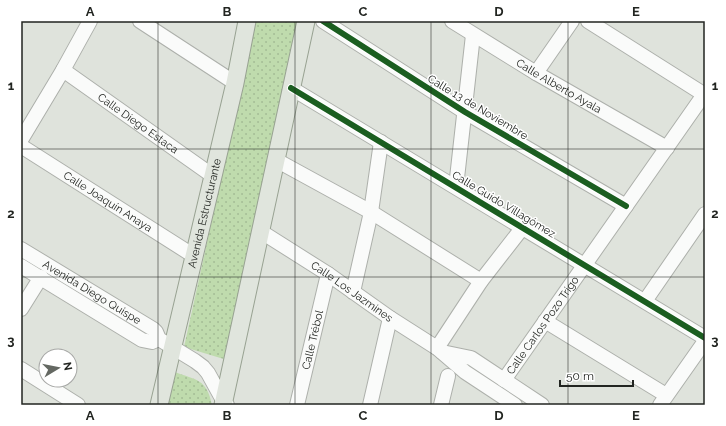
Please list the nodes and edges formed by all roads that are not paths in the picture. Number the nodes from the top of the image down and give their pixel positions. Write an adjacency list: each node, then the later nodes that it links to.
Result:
1 (90, 21): 10 (street)
2 (140, 21): 12 (street)
3 (247, 21): 12 (main road, Avenida Estructurante)
4 (306, 21): 13 (main road)
5 (323, 21): 15 (street, Calle 13 de Noviembre)
6 (452, 21): 9 (street, Calle Alberto Ayala)
7 (572, 21): 11 (street)
8 (588, 21): 14 (street)
9 (473, 34): 11 (street, Calle Alberto Ayala); 15 (street)
10 (63, 70): 16 (street); 21 (street, Calle Diego Estaca)
11 (536, 73): 19 (street, Calle Alberto Ayala)
12 (235, 84): 21 (main road, Avenida Estructurante)
13 (292, 88): 17 (street, Calle Guido Villagómez); 20 (main road)
14 (705, 94): 19 (street, Calle Carlos Pozo Trigo)
15 (465, 112): 22 (street); 23 (street, Calle 13 de Noviembre)
16 (21, 140)
17 (381, 142): 22 (street, Calle Guido Villagómez); 24 (street)
18 (21, 146): 29 (street, Calle Joaquín Anaya)
19 (666, 148): 23 (street, Calle Carlos Pozo Trigo)
20 (276, 160): 24 (street); 27 (main road)
21 (213, 176): 29 (main road, Avenida Estructurante)
22 (456, 187): 26 (street, Calle Guido Villagómez)
23 (626, 206): 31 (street, Calle Carlos Pozo Trigo)
24 (371, 212): 34 (street); 35 (street)
25 (705, 214): 36 (street)
26 (523, 227): 31 (street, Calle Guido Villagómez); 34 (street)
27 (260, 231): 32 (street, Calle Los Jazmines); 47 (main road)
28 (21, 249): 40 (street, Avenida Diego Quispe)
29 (194, 256): 40 (main road, Avenida Estructurante)
30 (21, 266): 33 (street, Avenida Diego Quispe)
31 (584, 266): 36 (street, Calle Guido Villagómez); 39 (street, Calle Carlos Pozo Trigo)
32 (328, 274): 35 (street, Calle Los Jazmines); 50 (street, Calle Trébol)
33 (41, 278): 37 (street); 40 (street, Avenida Diego Quispe)
34 (481, 281): 42 (street)
35 (353, 292): 38 (street, Calle Los Jazmines)
36 (645, 301): 41 (street, Calle Guido Villagómez)
37 (21, 309)
38 (390, 318): 42 (street, Calle Los Jazmines); 51 (street)
39 (545, 321): 45 (street, Calle Carlos Pozo Trigo); 46 (street)
40 (166, 343): 47 (street, Avenida Diego Quispe); 49 (main road, Avenida Estructurante)
41 (704, 343): 46 (street)
42 (440, 350): 45 (street, Calle Los Jazmines); 53 (street, Calle Los Jazmines)
43 (21, 369): 48 (street)
44 (448, 376): 52 (street)
45 (504, 380): 54 (street, Calle Los Jazmines)
46 (663, 400)
47 (225, 404)
48 (78, 405)
49 (159, 405)
50 (297, 405)
51 (370, 405)
52 (441, 405)
53 (516, 405)
54 (542, 405)

